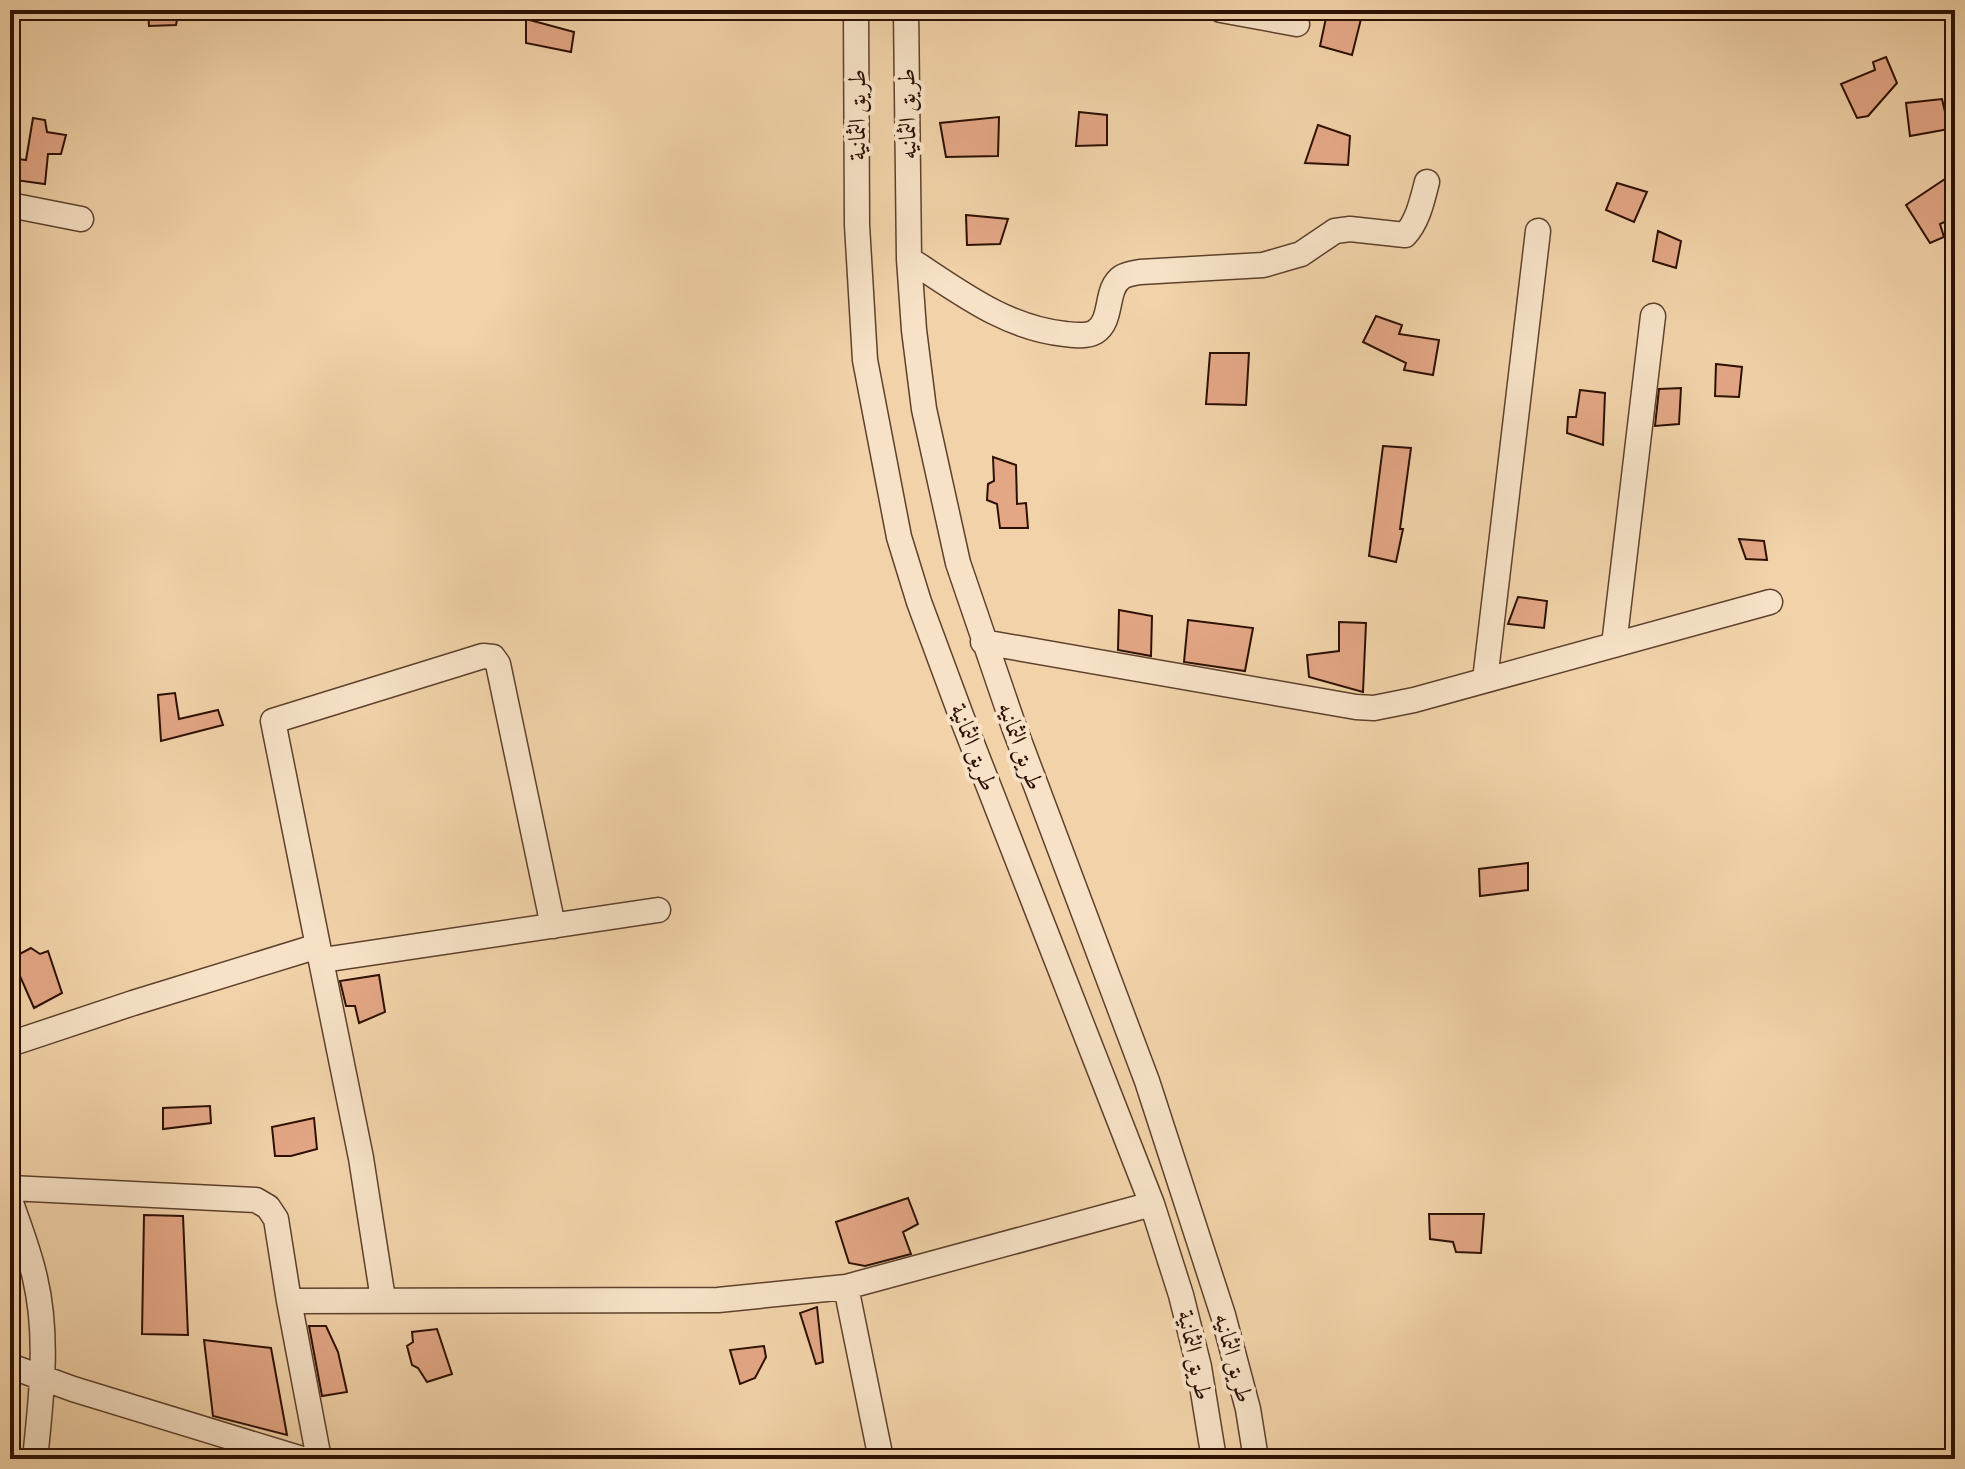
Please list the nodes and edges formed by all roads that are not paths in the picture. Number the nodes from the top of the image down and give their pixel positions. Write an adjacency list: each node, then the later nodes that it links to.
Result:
1 (856, 10): 21 (street, طريق الثمانية)
2 (906, 10): 9 (street, طريق الثمانيه)
3 (1221, 10): 4 (street)
4 (1297, 24)
5 (1427, 182): 9 (street)
6 (10, 205): 7 (street)
7 (81, 219)
8 (1538, 231): 14 (street)
9 (909, 259): 12 (street, طريق الثمانيه)
10 (1653, 316): 13 (street)
11 (1770, 602): 13 (street)
12 (983, 642): 14 (street); 32 (street, طريق الثمانيه)
13 (1614, 645): 14 (street)
14 (1485, 680)
15 (658, 910): 16 (street)
16 (553, 926): 17 (street); 17 (street)
17 (321, 953): 18 (street); 23 (street)
18 (10, 1044)
19 (10, 1188): 24 (street)
20 (10, 1200): 26 (street)
21 (1152, 1204): 22 (street); 31 (street, طريق الثمانية)
22 (846, 1287): 23 (street); 30 (street)
23 (383, 1299): 24 (street)
24 (289, 1301): 29 (street)
25 (10, 1366): 26 (street)
26 (42, 1378): 27 (street); 28 (street)
27 (35, 1459)
28 (302, 1459)
29 (319, 1459)
30 (881, 1459)
31 (1214, 1459)
32 (1256, 1459)

